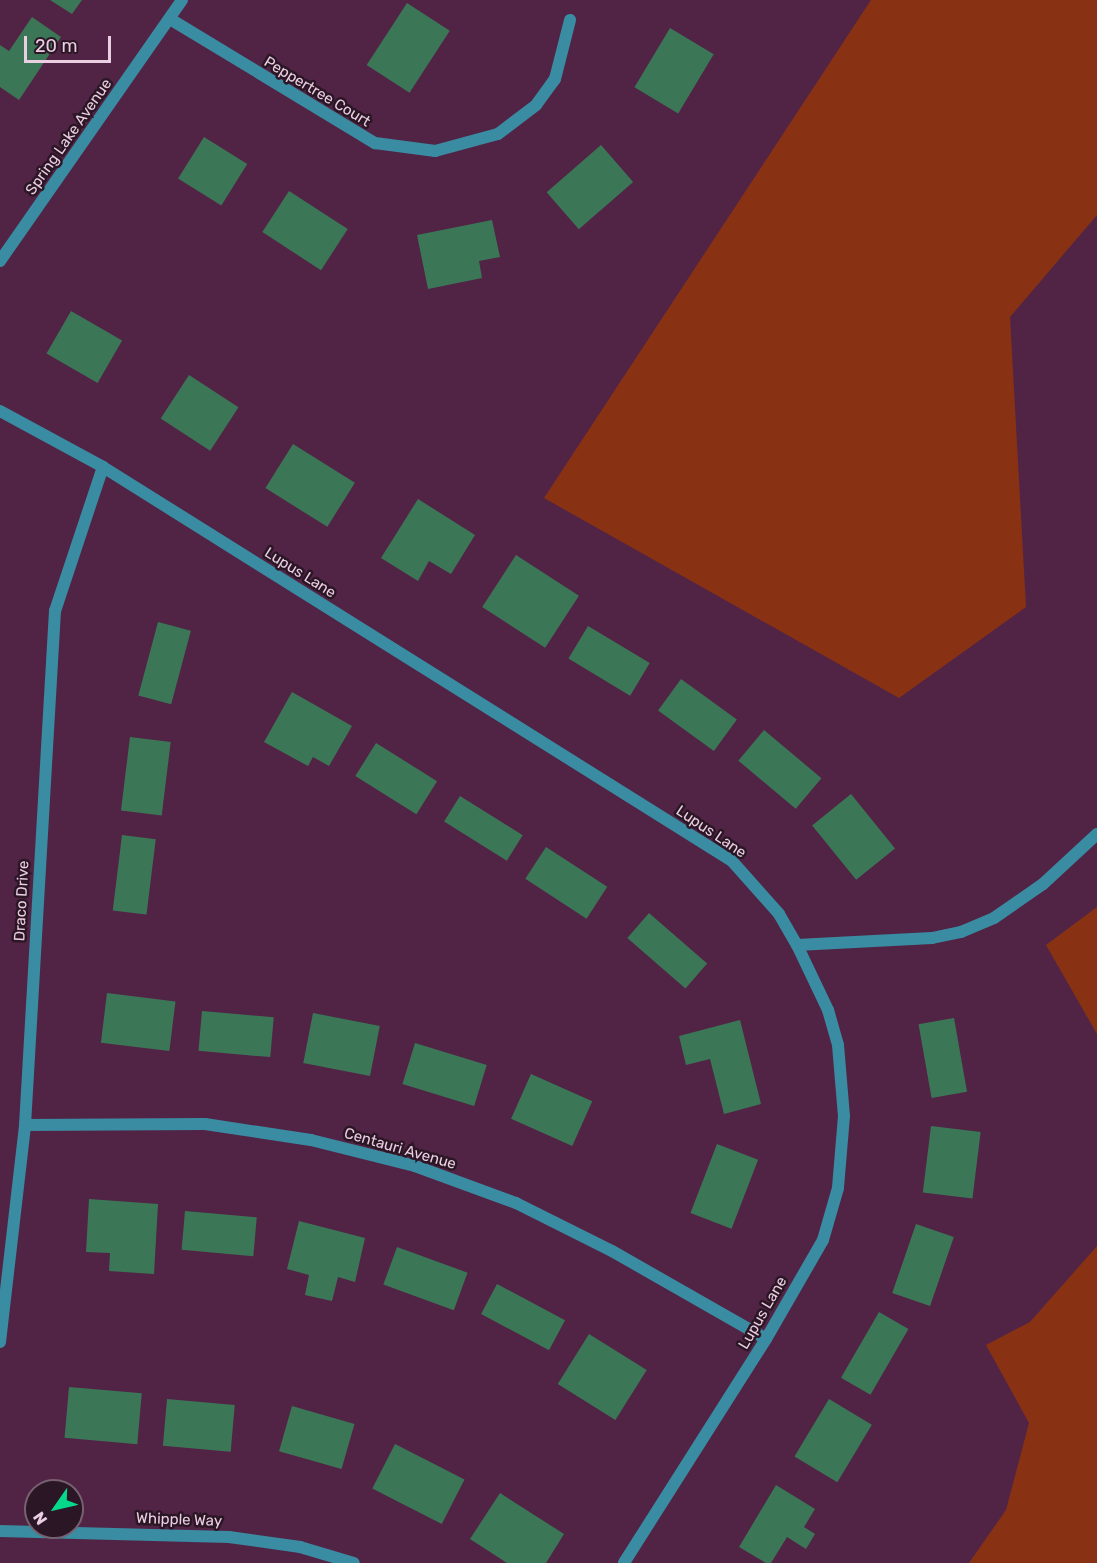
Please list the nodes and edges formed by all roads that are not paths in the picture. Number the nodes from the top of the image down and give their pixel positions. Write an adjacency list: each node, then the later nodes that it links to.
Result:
1 (182, 0): 2 (street, Spring Lake Avenue)
2 (170, 19): 3 (street, Peppertree Court); 4 (street, Spring Lake Avenue)
3 (570, 20)
4 (0, 261)
5 (0, 411): 6 (street, Lupus Lane)
6 (103, 468): 8 (street, Lupus Lane); 9 (street, Draco Drive)
7 (1097, 834): 8 (street)
8 (797, 945): 10 (street, Lupus Lane)
9 (25, 1125): 10 (street, Centauri Avenue); 11 (street, Draco Drive)
10 (766, 1339): 14 (street, Lupus Lane)
11 (0, 1342)
12 (0, 1531): 13 (street, Whipple Way)
13 (354, 1563)
14 (624, 1563)

